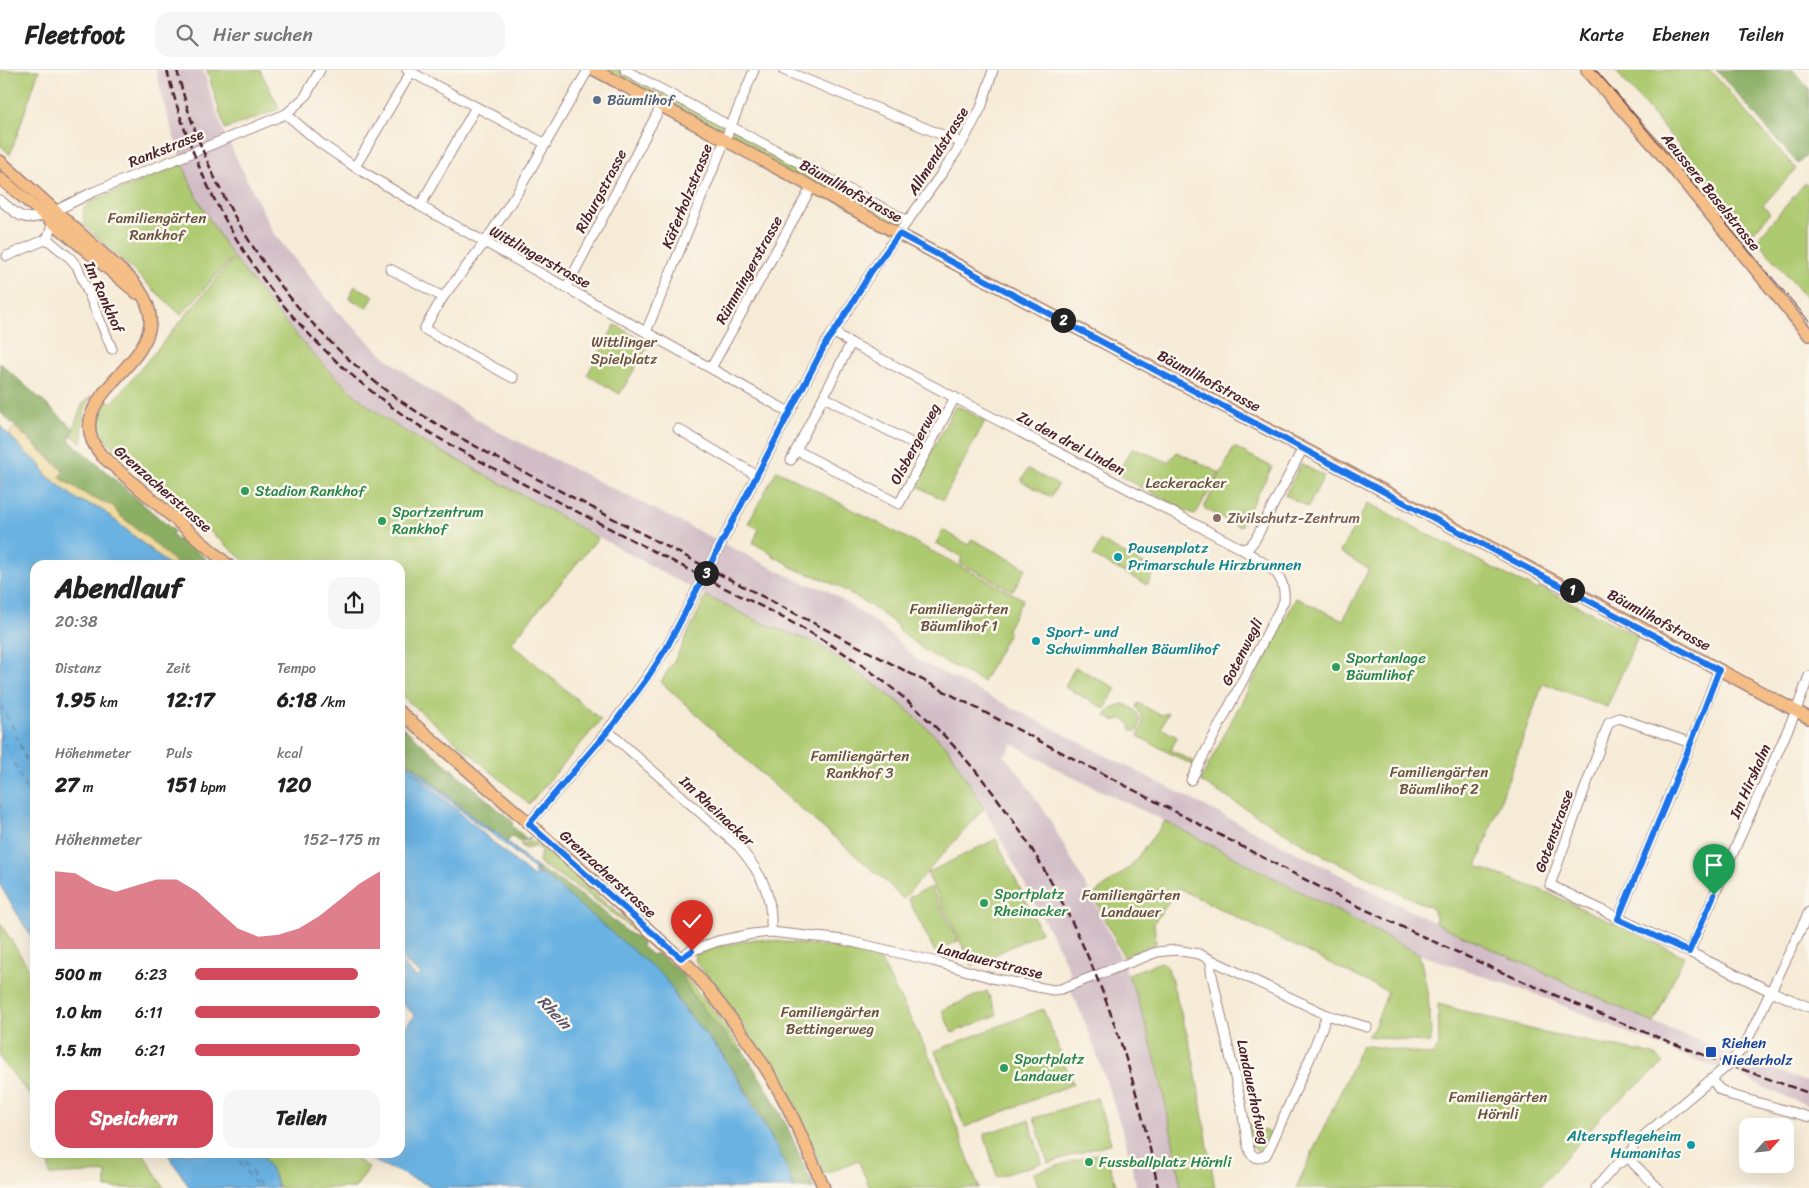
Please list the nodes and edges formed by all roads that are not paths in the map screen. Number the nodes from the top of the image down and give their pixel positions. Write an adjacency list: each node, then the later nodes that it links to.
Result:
1 (320, 70): 13 (street)
2 (588, 70): 17 (street)
3 (595, 70): 11 (main road, Bäumlihofstrasse)
4 (625, 70): 14 (street, Bäumlihofstrasse)
5 (754, 70): 14 (street, Käferholzstrasse)
6 (784, 70): 16 (street)
7 (982, 70): 10 (street)
8 (1587, 70): 37 (main road, Aeussere Baselstrasse)
9 (409, 71): 12 (street); 19 (street)
10 (992, 72): 16 (street, Allmendstrasse)
11 (661, 106): 15 (main road, Bäumlihofstrasse); 32 (street, Riburgstrasse)
12 (476, 107): 17 (street); 23 (street)
13 (286, 114): 19 (street, Wittlingerstrasse); 24 (street, Rankstrasse)
14 (731, 126): 15 (street, Käferholzstrasse); 26 (street, Bäumlihofstrasse)
15 (725, 140): 21 (main road, Bäumlihofstrasse); 35 (street, Käferholzstrasse)
16 (962, 143): 26 (street, Allmendstrasse)
17 (546, 144): 29 (street)
18 (0, 161): 24 (main road, Grenzacherstrasse)
19 (355, 168): 23 (street, Wittlingerstrasse)
20 (0, 178): 25 (main road)
21 (812, 186): 27 (main road, Bäumlihofstrasse); 40 (street, Rümmingerstrasse)
22 (0, 200): 25 (street)
23 (420, 206): 29 (street, Wittlingerstrasse)
24 (57, 210): 25 (main road); 34 (main road, Grenzacherstrasse)
25 (49, 219): 28 (street); 34 (main road)
26 (908, 221): 27 (street, Allmendstrasse)
27 (899, 234): 36 (street, Allmendstrasse); 46 (main road, Bäumlihofstrasse)
28 (47, 239): 30 (street); 39 (street, Im Rankhof)
29 (485, 242): 32 (street, Wittlingerstrasse); 33 (street)
30 (6, 256)
31 (390, 269): 33 (street)
32 (566, 288): 35 (street, Wittlingerstrasse)
33 (443, 297): 41 (street)
34 (145, 299): 52 (main road, Grenzacherstrasse)
35 (646, 332): 40 (street, Wittlingerstrasse)
36 (834, 332): 38 (street, Zu den drei Linden); 44 (street, Allmendstrasse)
37 (1809, 335)
38 (851, 343): 42 (street); 43 (street, Zu den drei Linden)
39 (112, 349)
40 (711, 368): 44 (street, Wittlingerstrasse)
41 (513, 378)
42 (824, 397): 47 (street); 48 (street)
43 (955, 397): 48 (street, Olsbergerweg); 51 (street, Zu den drei Linden)
44 (790, 412): 50 (street, Allmendstrasse)
45 (678, 428): 50 (street)
46 (1303, 448): 51 (street); 53 (main road, Bäumlihofstrasse)
47 (796, 450): 48 (street, Olsbergerweg); 49 (street)
48 (927, 451)
49 (791, 460)
50 (756, 475): 58 (street, Allmendstrasse)
51 (1242, 549): 60 (street, Gotenwegli)
52 (222, 560)
53 (1719, 670): 55 (main road, Bäumlihofstrasse); 59 (street)
54 (1809, 676): 55 (street, Im Hirshalm)
55 (1796, 711): 57 (main road, Bäumlihofstrasse); 65 (street, Im Hirshalm)
56 (405, 716): 61 (main road, Grenzacherstrasse)
57 (1809, 718)
58 (608, 731): 61 (street, Allmendstrasse); 64 (street, Im Rheinacker)
59 (1691, 743): 63 (street); 63 (street, Gotenstrasse)
60 (1191, 780)
61 (529, 824): 66 (main road, Grenzacherstrasse)
62 (1809, 912): 68 (street)
63 (1618, 919): 65 (street, Gotenstrasse)
64 (771, 932): 66 (street, Landauerstrasse); 67 (street, Landauerstrasse)
65 (1689, 952): 68 (street, Gotenstrasse)
66 (681, 958): 75 (main road, Grenzacherstrasse)
67 (1211, 960): 70 (street, Landauerstrasse); 70 (street, Landauerhofweg)
68 (1772, 992): 69 (street, Gotenstrasse); 72 (street)
69 (1809, 1007)
70 (1327, 1015): 71 (street, Landauerstrasse)
71 (1367, 1028)
72 (1712, 1079): 73 (street); 74 (street)
73 (1809, 1117)
74 (1630, 1157): 76 (street); 77 (street)
75 (824, 1188)
76 (1596, 1188)
77 (1658, 1188)

